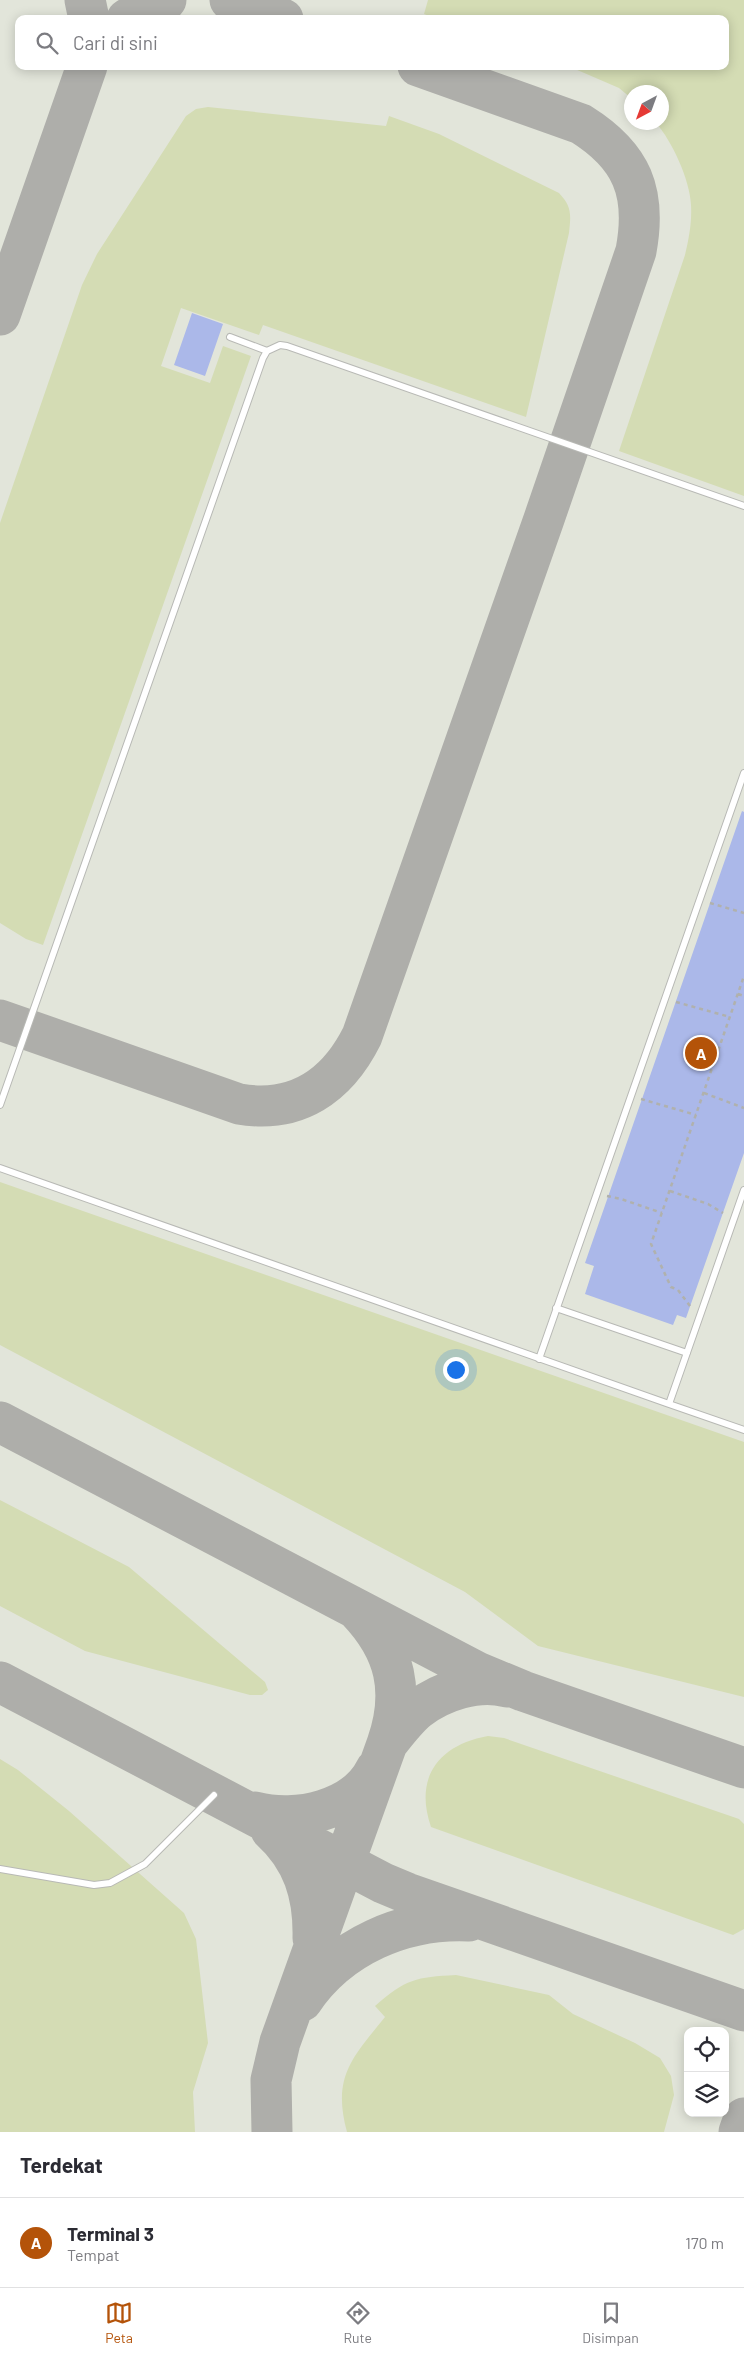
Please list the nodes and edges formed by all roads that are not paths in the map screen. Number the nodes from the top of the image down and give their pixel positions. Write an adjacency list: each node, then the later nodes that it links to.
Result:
1 (230, 337): 2 (lane)
2 (268, 351): 3 (lane); 5 (lane)
3 (744, 506)
4 (744, 773): 8 (lane)
5 (0, 1105)
6 (0, 1168): 10 (lane)
7 (744, 1190): 9 (lane)
8 (556, 1308): 9 (lane); 10 (lane)
9 (687, 1353): 11 (lane)
10 (538, 1359): 11 (lane)
11 (670, 1404): 12 (lane)
12 (744, 1430)
13 (214, 1795): 14 (lane)
14 (0, 1869)

